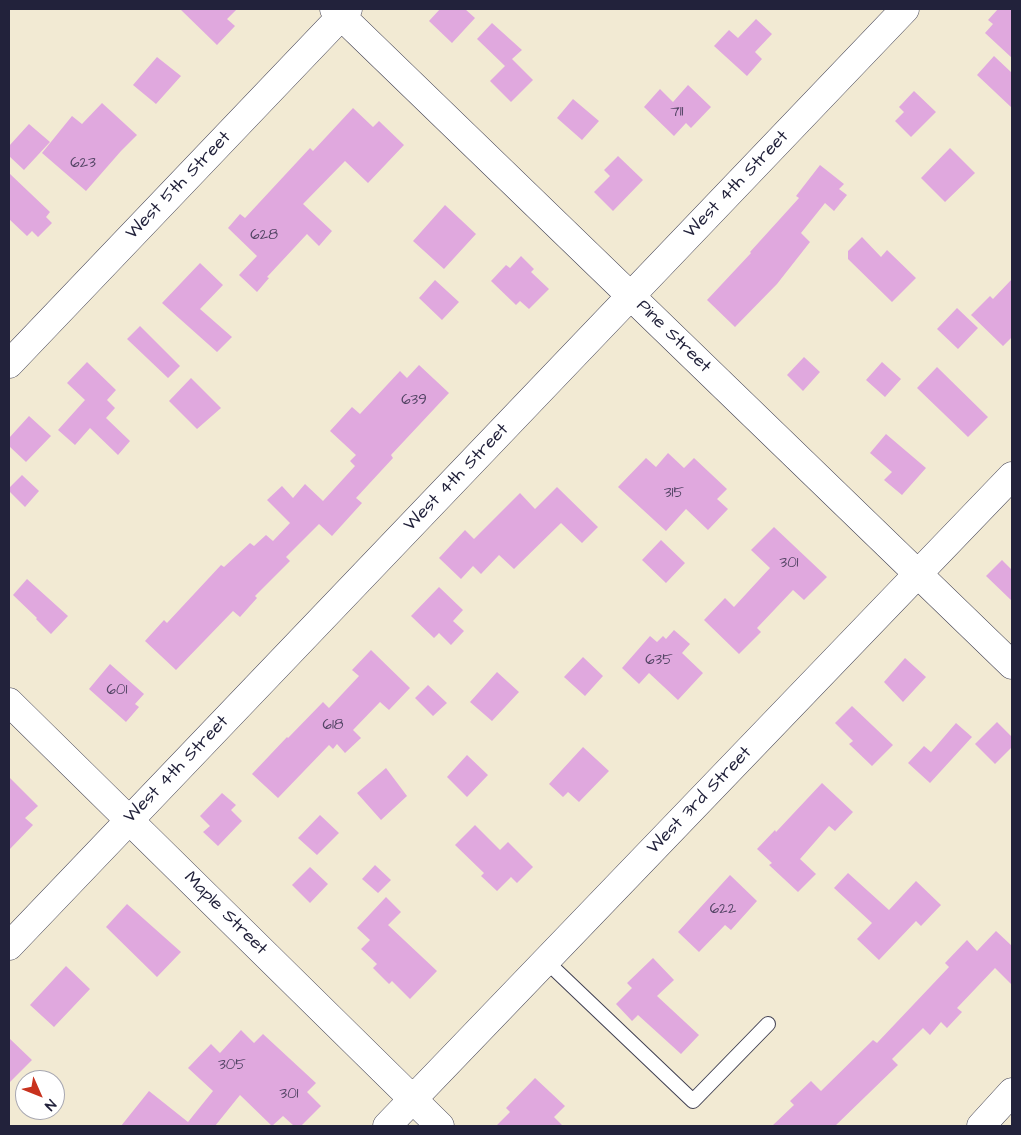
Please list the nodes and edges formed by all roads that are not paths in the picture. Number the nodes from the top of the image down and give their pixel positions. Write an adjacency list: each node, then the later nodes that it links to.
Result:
1 (904, 9): 3 (street, West 4th Street)
2 (341, 11): 3 (street, Pine Street); 4 (street, West 5th Street)
3 (631, 296): 6 (street, Pine Street); 9 (street, West 4th Street)
4 (9, 364)
5 (1012, 476): 6 (street, West 3rd Street)
6 (919, 574): 7 (street, Pine Street); 11 (street, West 3rd Street)
7 (1012, 665)
8 (9, 702): 9 (street, Maple Street)
9 (130, 821): 10 (street, West 4th Street); 14 (street, Maple Street)
10 (9, 946)
11 (546, 961): 12 (lane); 14 (street, West 3rd Street)
12 (768, 1024)
13 (1012, 1092): 17 (street)
14 (413, 1100): 15 (street, West 3rd Street); 16 (street, Maple Street)
15 (387, 1126)
16 (440, 1126)
17 (981, 1126)

